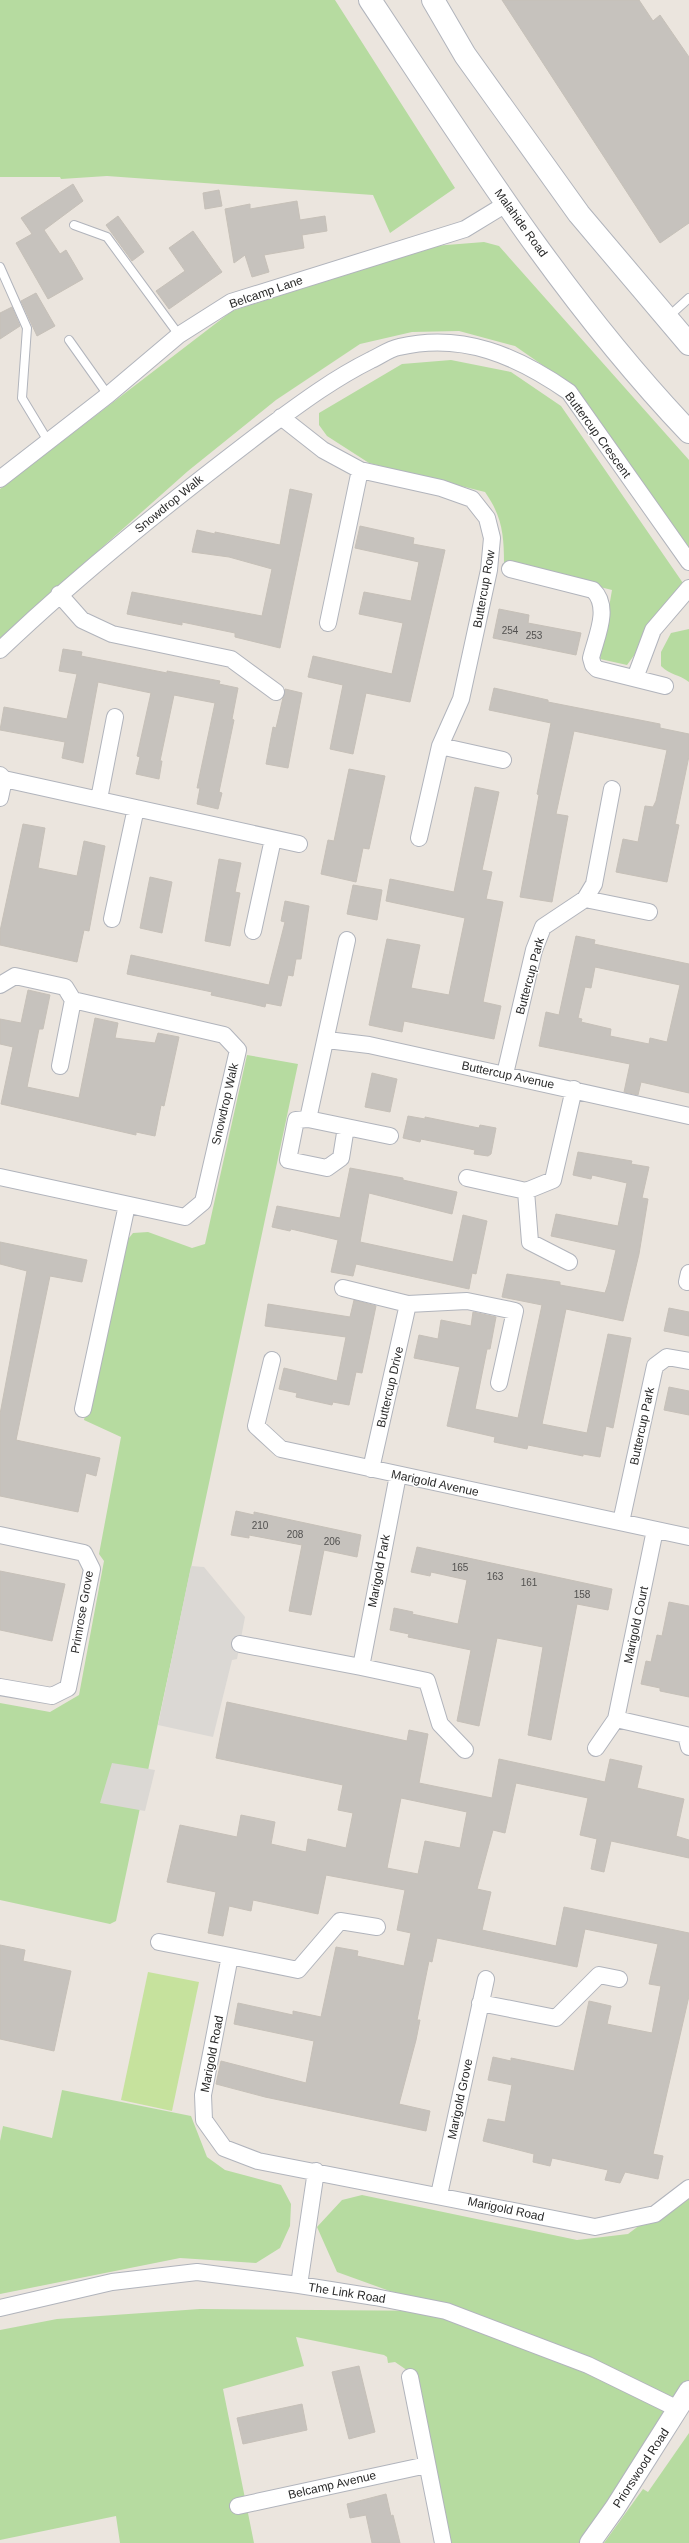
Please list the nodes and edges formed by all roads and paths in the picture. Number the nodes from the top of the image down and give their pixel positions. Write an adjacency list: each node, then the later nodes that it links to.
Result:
1 (370, 0): 3 (main road, Malahide Road)
2 (433, 0): 7 (main road)
3 (506, 204): 8 (street, Belcamp Lane); 13 (main road, Malahide Road)
4 (74, 225): 8 (lane)
5 (0, 267): 14 (lane)
6 (689, 298): 7 (lane)
7 (667, 318): 10 (main road)
8 (179, 335): 11 (street, Belcamp Lane)
9 (69, 340): 11 (lane)
10 (689, 344)
11 (108, 395): 14 (street, Belcamp Lane)
12 (281, 417): 15 (street, Buttercup Row); 17 (street, Buttercup Crescent); 20 (street, Snowdrop Walk)
13 (689, 432)
14 (48, 441): 16 (street, Belcamp Lane)
15 (360, 470): 21 (street); 27 (street, Buttercup Row)
16 (0, 479)
17 (689, 562)
18 (510, 569): 23 (street)
19 (689, 588): 23 (street)
20 (59, 594): 22 (street, Snowdrop Walk); 25 (street)
21 (328, 622)
22 (0, 650)
23 (635, 678): 24 (street)
24 (664, 686)
25 (276, 692)
26 (115, 717): 32 (street)
27 (440, 746): 28 (street); 34 (street, Buttercup Row)
28 (503, 760)
29 (2, 777): 31 (street); 32 (street)
30 (612, 789): 37 (street, Buttercup Park)
31 (0, 798)
32 (99, 799): 33 (street)
33 (136, 808): 35 (street); 39 (street)
34 (419, 838)
35 (273, 839): 36 (street); 40 (street)
36 (298, 844)
37 (585, 899): 38 (street); 46 (street, Buttercup Park)
38 (649, 912)
39 (112, 919)
40 (253, 931)
41 (347, 940): 44 (street)
42 (0, 984): 43 (street)
43 (73, 1000): 45 (street); 55 (street, Snowdrop Walk)
44 (327, 1040): 46 (street, Buttercup Avenue); 49 (street)
45 (60, 1066)
46 (506, 1074): 47 (street, Buttercup Avenue)
47 (574, 1089): 48 (street, Buttercup Avenue); 54 (street)
48 (689, 1116)
49 (308, 1119): 50 (street); 50 (street)
50 (346, 1127): 51 (street)
51 (390, 1136)
52 (0, 1177): 55 (street, Snowdrop Walk)
53 (467, 1178): 54 (street)
54 (526, 1190): 56 (street)
55 (127, 1205): 62 (street)
56 (570, 1262)
57 (343, 1288): 58 (street)
58 (408, 1304): 61 (street); 63 (street, Buttercup Drive)
59 (272, 1360): 63 (street, Marigold Avenue)
60 (689, 1361): 65 (street, Buttercup Park)
61 (499, 1383)
62 (83, 1409)
63 (371, 1469): 64 (street, Marigold Avenue)
64 (398, 1475): 65 (street, Marigold Avenue); 70 (street, Marigold Park)
65 (621, 1522): 66 (street, Marigold Avenue)
66 (655, 1530): 68 (street, Marigold Avenue); 72 (street, Marigold Court)
67 (0, 1535): 71 (street, Primrose Grove)
68 (689, 1537)
69 (240, 1644): 70 (street)
70 (361, 1667): 75 (street)
71 (0, 1687)
72 (616, 1719): 73 (street); 74 (street, Marigold Court)
73 (689, 1747)
74 (596, 1748)
75 (465, 1750)
76 (377, 1927): 78 (street)
77 (158, 1942): 78 (street)
78 (230, 1956): 82 (street, Marigold Road)
79 (486, 1979): 81 (street, Marigold Grove)
80 (619, 1979): 81 (street)
81 (480, 2003): 84 (street, Marigold Grove)
82 (316, 2171): 84 (street, Marigold Road); 85 (street)
83 (689, 2188): 84 (street, Marigold Road)
84 (439, 2195)
85 (299, 2285): 86 (street, The Link Road); 89 (street, The Link Road)
86 (0, 2308)
87 (410, 2377): 90 (street)
88 (689, 2391): 89 (street, Priorswood Road)
89 (678, 2409): 93 (street, Priorswood Road)
90 (426, 2464): 91 (street, Belcamp Avenue); 92 (street)
91 (238, 2506)
92 (443, 2543)
93 (590, 2543)

